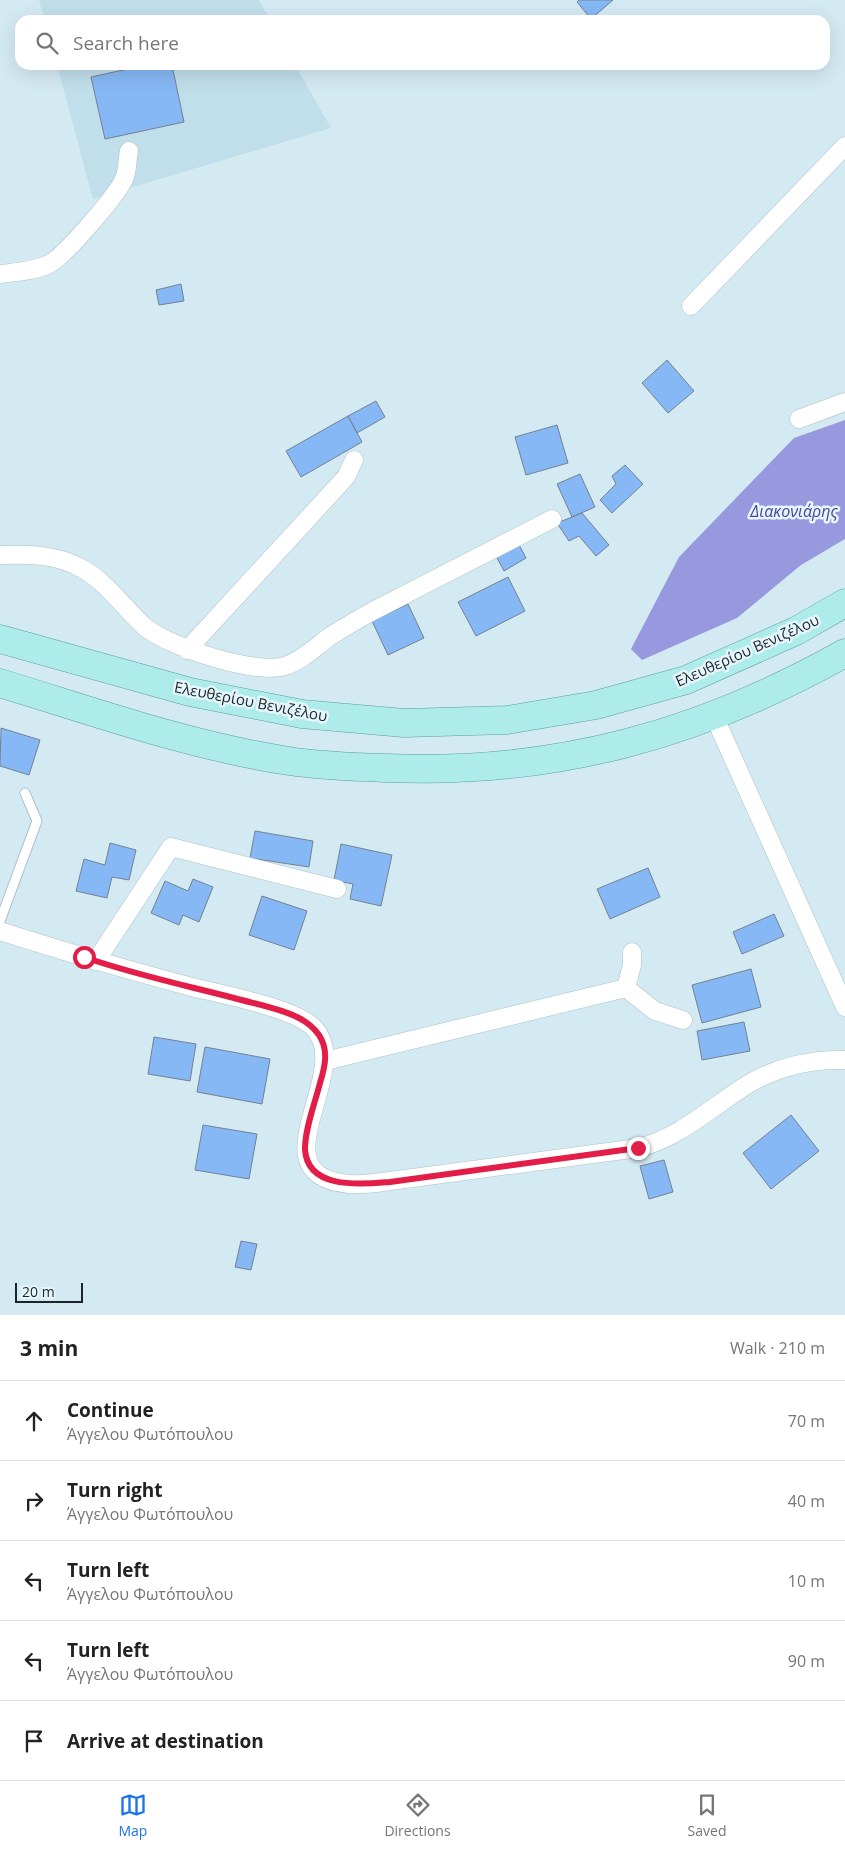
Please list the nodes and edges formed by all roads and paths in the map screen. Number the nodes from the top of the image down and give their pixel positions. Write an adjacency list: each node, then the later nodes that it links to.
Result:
1 (845, 146): 4 (street)
2 (129, 151): 3 (street)
3 (0, 274)
4 (691, 306)
5 (845, 402): 6 (street)
6 (799, 419)
7 (354, 460): 12 (street)
8 (552, 518): 12 (street)
9 (0, 554): 12 (street)
10 (845, 603): 11 (main road, Ελευθερίου Βενιζέλου)
11 (0, 639)
12 (187, 650)
13 (845, 653): 15 (main road)
14 (0, 683): 15 (main road)
15 (714, 716): 23 (street)
16 (25, 793): 18 (lane)
17 (337, 889): 21 (street)
18 (0, 921)
19 (0, 931): 21 (street)
20 (632, 952): 22 (street)
21 (96, 961): 26 (street)
22 (626, 988): 24 (street); 26 (street)
23 (845, 1007)
24 (683, 1020)
25 (845, 1060): 26 (street)
26 (326, 1061)

